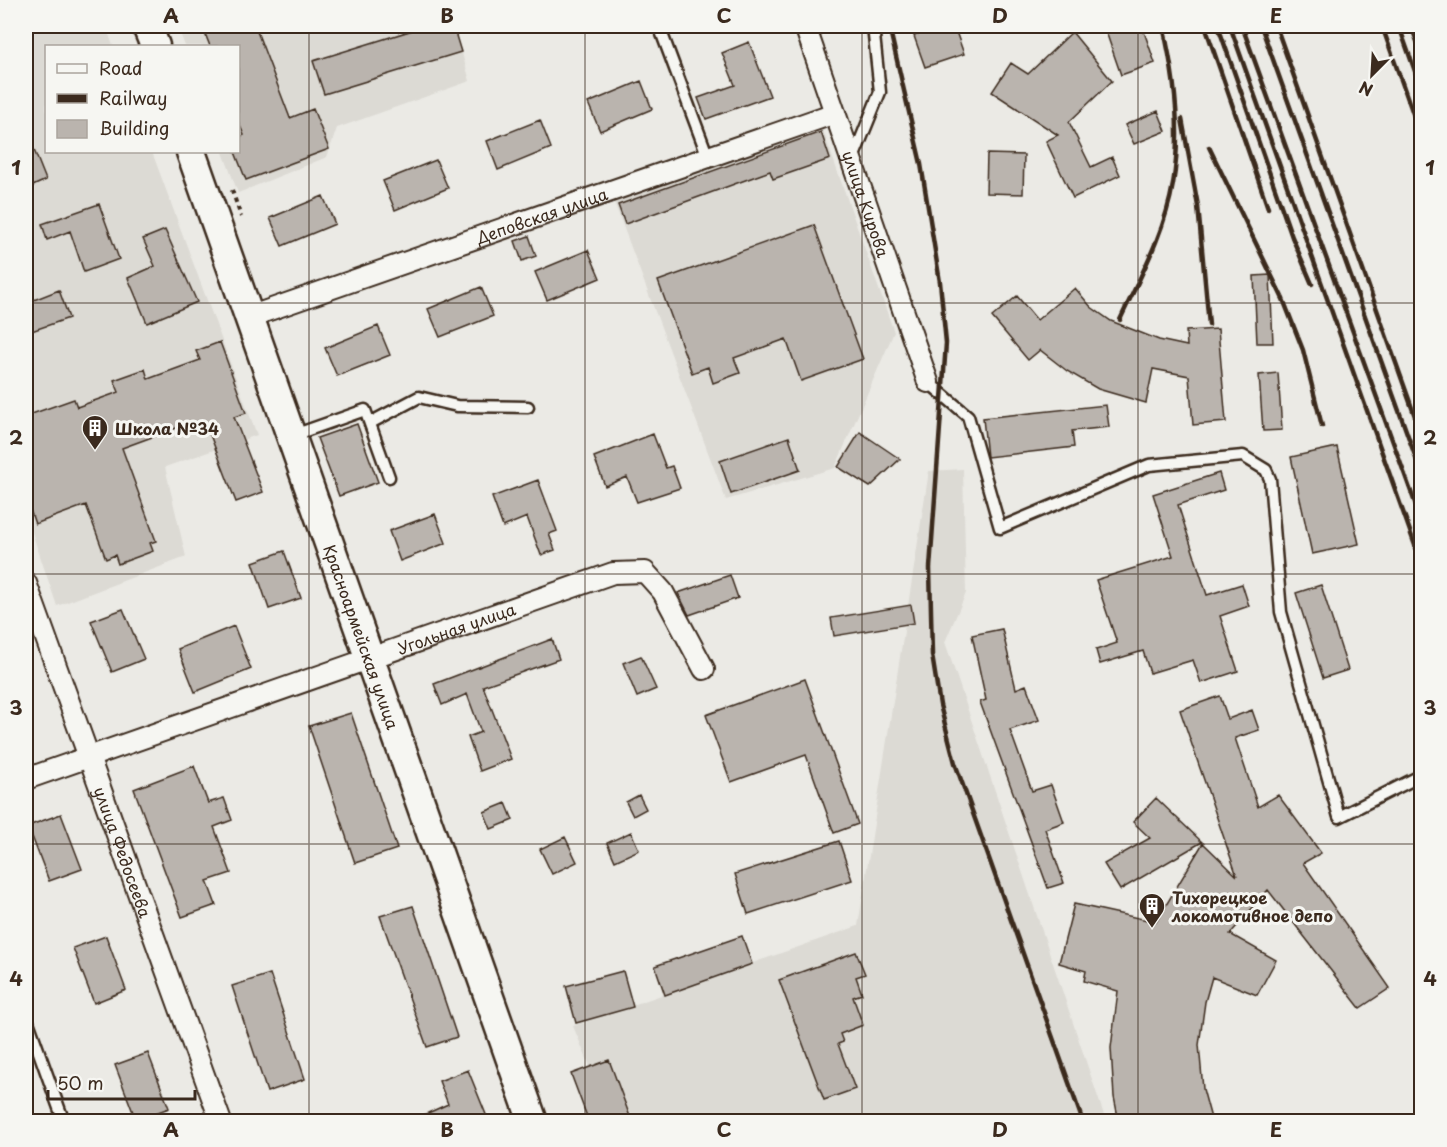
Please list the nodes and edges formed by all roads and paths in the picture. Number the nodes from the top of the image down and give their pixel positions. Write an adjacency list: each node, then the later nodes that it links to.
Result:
1 (147, 26): 5 (street)
2 (659, 26): 8 (lane)
3 (805, 26): 6 (street, улица Кирова)
4 (873, 26): 9 (lane)
5 (155, 45)
6 (835, 113): 8 (street, Деповская улица); 9 (street, улица Кирова)
7 (191, 153): 10 (street, Красноармейская улица)
8 (708, 157): 10 (street, Деповская улица)
9 (852, 161): 11 (street, улица Кирова)
10 (249, 317): 14 (street, Красноармейская улица)
11 (928, 382): 20 (lane)
12 (528, 407): 13 (lane)
13 (370, 423): 14 (lane); 15 (lane)
14 (290, 436): 17 (street, Красноармейская улица)
15 (388, 477)
16 (26, 583): 19 (street, улица Федосеева)
17 (368, 658): 18 (street, Угольная улица); 19 (street, Угольная улица); 25 (street, Красноармейская улица)
18 (704, 669)
19 (87, 756): 21 (street, Угольная улица); 24 (street, улица Федосеева)
20 (1422, 775)
21 (26, 780)
22 (26, 1016): 23 (lane)
23 (64, 1122)
24 (221, 1122)
25 (533, 1122)

